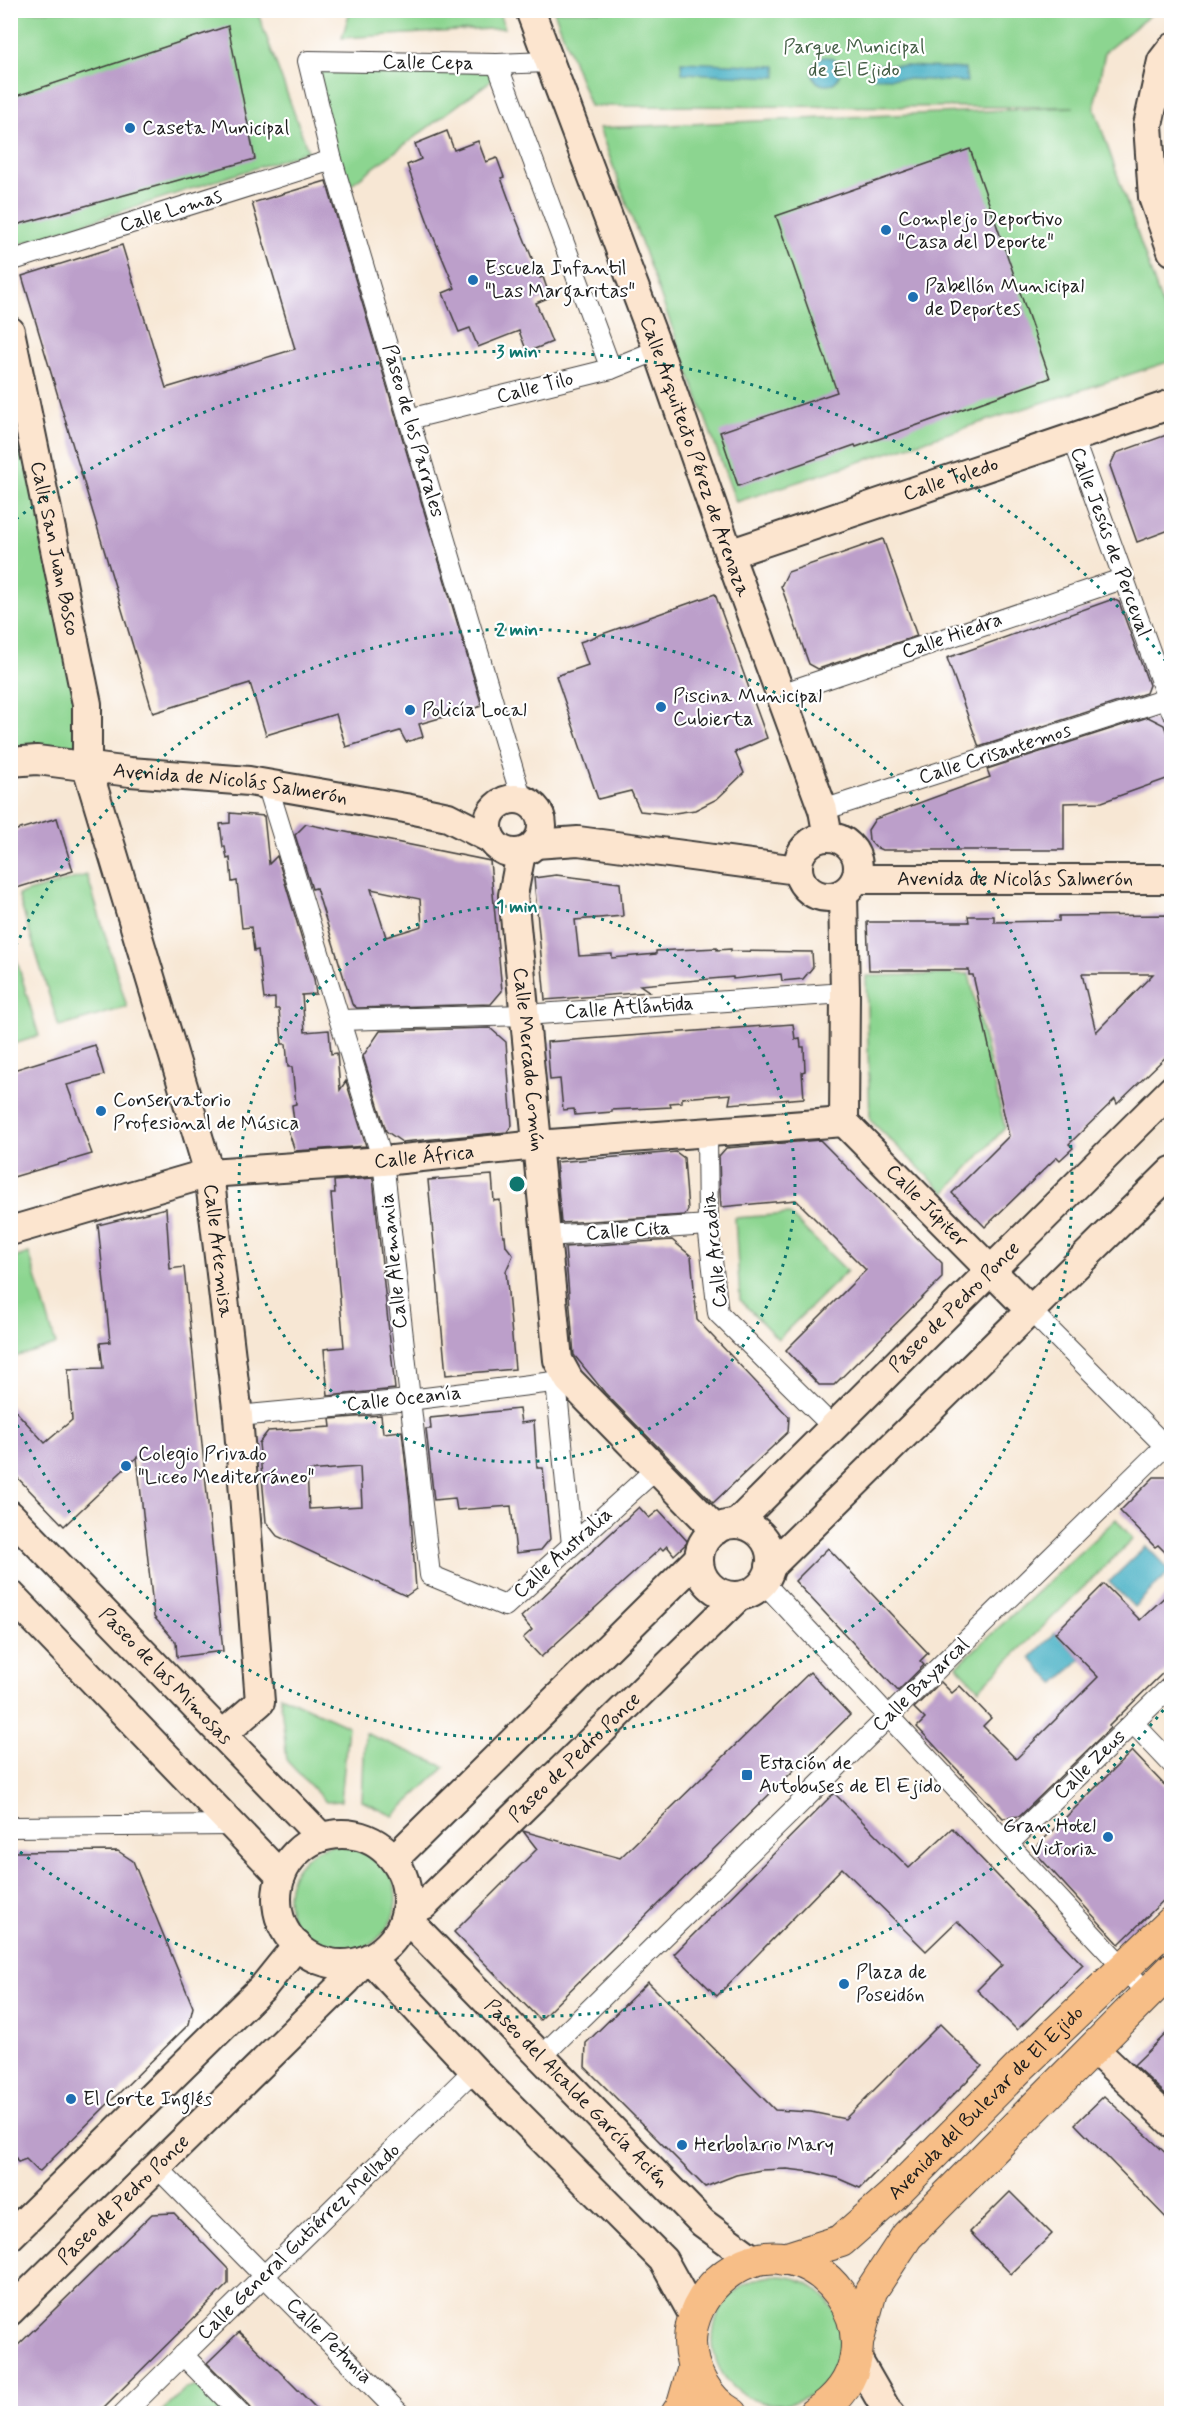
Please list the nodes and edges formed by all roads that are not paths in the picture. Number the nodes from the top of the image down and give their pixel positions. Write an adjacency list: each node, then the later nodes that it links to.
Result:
1 (530, 10): 4 (street, Calle Arquitecto Pérez de Arenaza)
2 (1172, 48): 6 (street)
3 (308, 61): 5 (street, Calle Cepa); 7 (street, Paseo de los Parrales)
4 (549, 62): 5 (street, Calle Cepa); 11 (street, Calle Arquitecto Pérez de Arenaza)
5 (497, 64): 12 (street)
6 (1160, 139): 8 (street)
7 (332, 160): 9 (street, Calle Lomas); 14 (street, Paseo de los Parrales)
8 (1172, 251)
9 (10, 261)
10 (10, 332): 21 (street, Calle San Juan Bosco)
11 (658, 350): 12 (street, Calle Tilo); 16 (street, Calle Arquitecto Pérez de Arenaza)
12 (611, 369): 14 (street, Calle Tilo)
13 (1172, 404): 15 (street, Calle Toledo)
14 (409, 419): 25 (street, Paseo de los Parrales)
15 (1073, 438): 16 (street, Calle Toledo); 17 (street, Calle Jesús de Perceval)
16 (729, 554): 18 (street, Calle Arquitecto Pérez de Arenaza)
17 (1122, 579): 18 (street, Calle Hiedra); 19 (street, Calle Jesús de Perceval)
18 (781, 694): 24 (street, Calle Arquitecto Pérez de Arenaza)
19 (1169, 706): 24 (street, Calle Crisantemos)
20 (10, 762): 21 (street, Avenida de Nicolás Salmerón)
21 (87, 767): 22 (street, Avenida de Nicolás Salmerón); 38 (street, Calle Artemisa)
22 (267, 784): 23 (street, Avenida de Nicolás Salmerón); 31 (street, Calle Alemania)
23 (448, 817): 25 (street, Avenida de Nicolás Salmerón); 25 (street, Avenida de Nicolás Salmerón)
24 (825, 823): 26 (street); 28 (street)
25 (523, 824): 26 (street, Avenida de Nicolás Salmerón); 30 (street, Calle Mercado Común)
26 (797, 870): 28 (street)
27 (1172, 879): 28 (street, Avenida de Nicolás Salmerón)
28 (850, 887): 29 (street)
29 (845, 993): 30 (street, Calle Atlántida); 33 (street)
30 (524, 1015): 31 (street, Calle Atlántida); 35 (street, Calle Mercado Común)
31 (340, 1020): 36 (street, Calle Alemania)
32 (1172, 1090): 42 (street, Paseo de Pedro Ponce)
33 (844, 1122): 34 (street, Calle África); 42 (street, Calle Júpiter)
34 (707, 1134): 35 (street, Calle África); 39 (street, Calle Arcadia)
35 (537, 1145): 36 (street, Calle África); 41 (street, Calle Mercado Común)
36 (383, 1161): 38 (street, Calle África); 45 (street, Calle Alemania)
37 (1172, 1171): 43 (street, Paseo de Pedro Ponce)
38 (209, 1173): 40 (street, Calle África); 46 (street, Calle Artemisa)
39 (708, 1226): 41 (street, Calle Cita); 47 (street, Calle Arcadia)
40 (10, 1231)
41 (547, 1236): 44 (street, Calle Mercado Común)
42 (991, 1271): 43 (street, Calle Júpiter); 47 (street, Paseo de Pedro Ponce)
43 (1030, 1310): 48 (street, Calle Júpiter); 55 (street, Paseo de Pedro Ponce)
44 (562, 1381): 45 (street, Calle Oceanía); 49 (street, Calle Mercado Común); 52 (street, Calle Mercado Común)
45 (409, 1400): 46 (street, Calle Oceanía); 54 (street, Calle Alemania)
46 (238, 1416): 60 (street, Calle Artemisa)
47 (833, 1427): 51 (street, Paseo de Pedro Ponce)
48 (1169, 1446): 58 (street, Calle Bayarcal)
49 (655, 1470): 51 (street, Calle Mercado Común); 52 (street, Calle Australia)
50 (10, 1515): 60 (street, Paseo de las Mimosas)
51 (726, 1527): 53 (street); 55 (street)
52 (572, 1545): 54 (street, Calle Australia)
53 (699, 1558): 55 (street); 66 (street)
54 (430, 1575)
55 (757, 1582): 58 (street); 68 (street, Paseo de Pedro Ponce)
56 (10, 1594): 62 (street)
57 (1172, 1685): 59 (street, Calle Zeus)
58 (888, 1716): 65 (street); 76 (street, Calle Bayarcal)
59 (1133, 1723): 61 (street); 65 (street, Calle Zeus)
60 (222, 1735): 64 (street, Paseo de las Mimosas)
61 (1172, 1764)
62 (233, 1826): 63 (street); 67 (street)
63 (10, 1827)
64 (321, 1837): 66 (street); 67 (street)
65 (1008, 1844): 72 (street)
66 (394, 1859): 68 (street)
67 (281, 1876): 70 (street)
68 (405, 1914): 71 (street); 76 (street, Paseo del Alcalde García Acién)
69 (1172, 1922): 72 (main road, Avenida del Bulevar de El Ejido)
70 (297, 1945): 71 (street); 80 (street)
71 (366, 1959): 77 (street); 79 (street, Paseo de Pedro Ponce)
72 (1124, 1968): 74 (street); 81 (main road, Avenida del Bulevar de El Ejido)
73 (1172, 1969): 74 (main road, Avenida del Bulevar de El Ejido)
74 (1148, 1993): 75 (main road, Avenida del Bulevar de El Ejido)
75 (1093, 2048): 78 (street); 85 (main road, Avenida del Bulevar de El Ejido)
76 (541, 2057): 81 (street, Paseo del Alcalde García Acién)
77 (474, 2070): 82 (street, Calle General Gutiérrez Mellado); 84 (street)
78 (1172, 2123)
79 (157, 2167): 82 (street, Calle Petunia); 83 (street, Paseo de Pedro Ponce)
80 (10, 2235)
81 (770, 2260): 84 (main road, Avenida del Bulevar de El Ejido); 85 (main road)
82 (264, 2276): 86 (street, Calle General Gutiérrez Mellado); 90 (street, Calle Petunia)
83 (10, 2311)
84 (694, 2316): 87 (main road)
85 (857, 2350): 93 (main road, Avenida del Bulevar de El Ejido); 94 (street)
86 (183, 2355): 88 (street, Calle General Gutiérrez Mellado); 89 (street)
87 (694, 2367): 91 (main road); 92 (main road)
88 (123, 2414)
89 (241, 2414)
90 (400, 2414)
91 (676, 2414)
92 (732, 2414)
93 (814, 2414)
94 (891, 2414)

